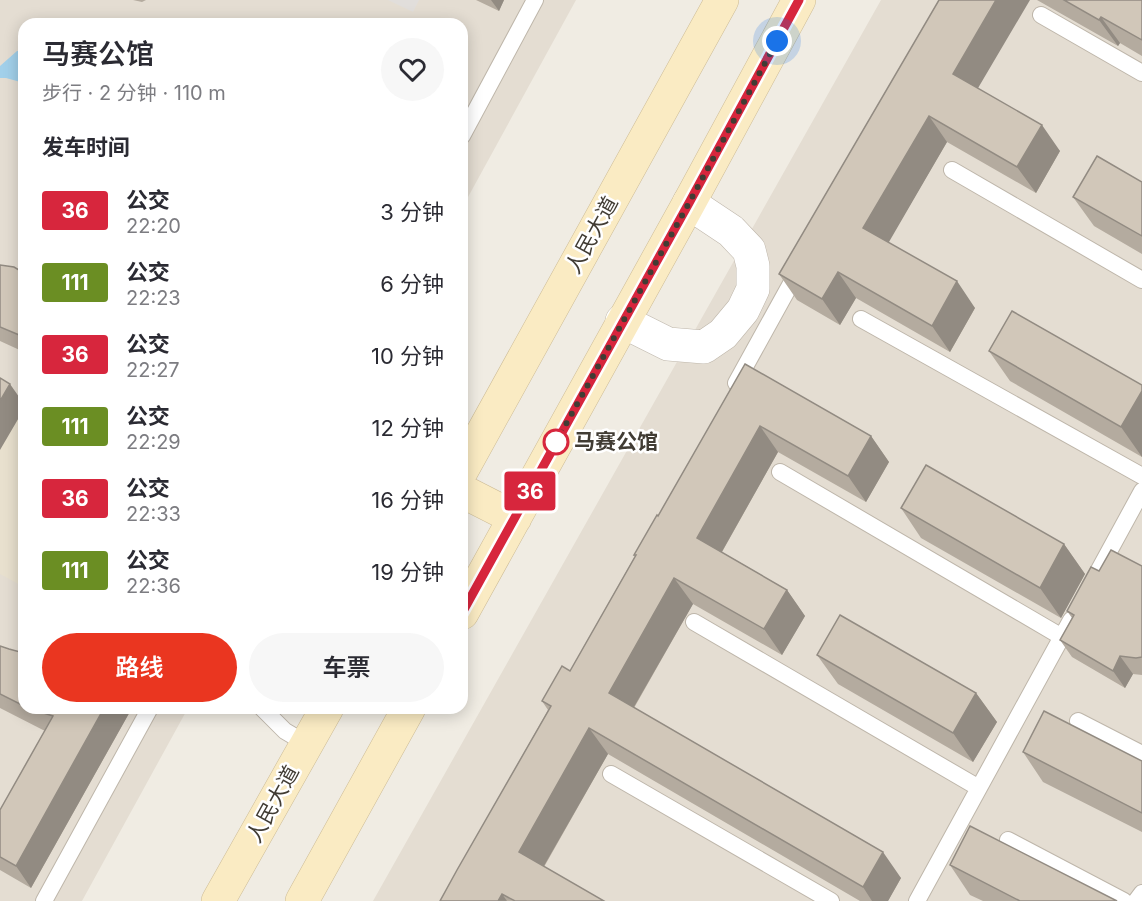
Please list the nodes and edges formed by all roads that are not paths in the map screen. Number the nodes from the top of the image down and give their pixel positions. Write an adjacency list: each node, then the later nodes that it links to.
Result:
1 (535, 0): 6 (lane)
2 (722, 0): 15 (main road, 人民大道)
3 (799, 0): 8 (main road)
4 (1041, 15): 5 (lane)
5 (1142, 74)
6 (468, 125)
7 (952, 170): 10 (lane)
8 (689, 203): 11 (street); 13 (main road)
9 (808, 253): 11 (lane)
10 (1142, 280)
11 (756, 317): 13 (street); 14 (lane)
12 (861, 319): 17 (lane)
13 (622, 321): 20 (main road)
14 (726, 401)
15 (468, 459)
16 (780, 472): 23 (lane)
17 (1142, 476)
18 (1142, 491): 23 (lane)
19 (468, 494): 20 (main road)
20 (515, 518): 21 (main road)
21 (468, 602)
22 (694, 622): 32 (lane)
23 (1062, 637): 32 (lane)
24 (147, 714): 35 (lane)
25 (269, 714): 29 (lane)
26 (321, 714): 29 (main road, 人民大道)
27 (406, 714): 37 (main road)
28 (1078, 722): 30 (lane)
29 (296, 737): 36 (main road, 人民大道)
30 (1142, 753)
31 (611, 774): 38 (lane)
32 (979, 788): 39 (lane)
33 (1008, 840): 40 (lane)
34 (1142, 893): 41 (lane)
35 (44, 901)
36 (218, 901)
37 (302, 901)
38 (831, 901)
39 (917, 901)
40 (1124, 901)
41 (1136, 901)

